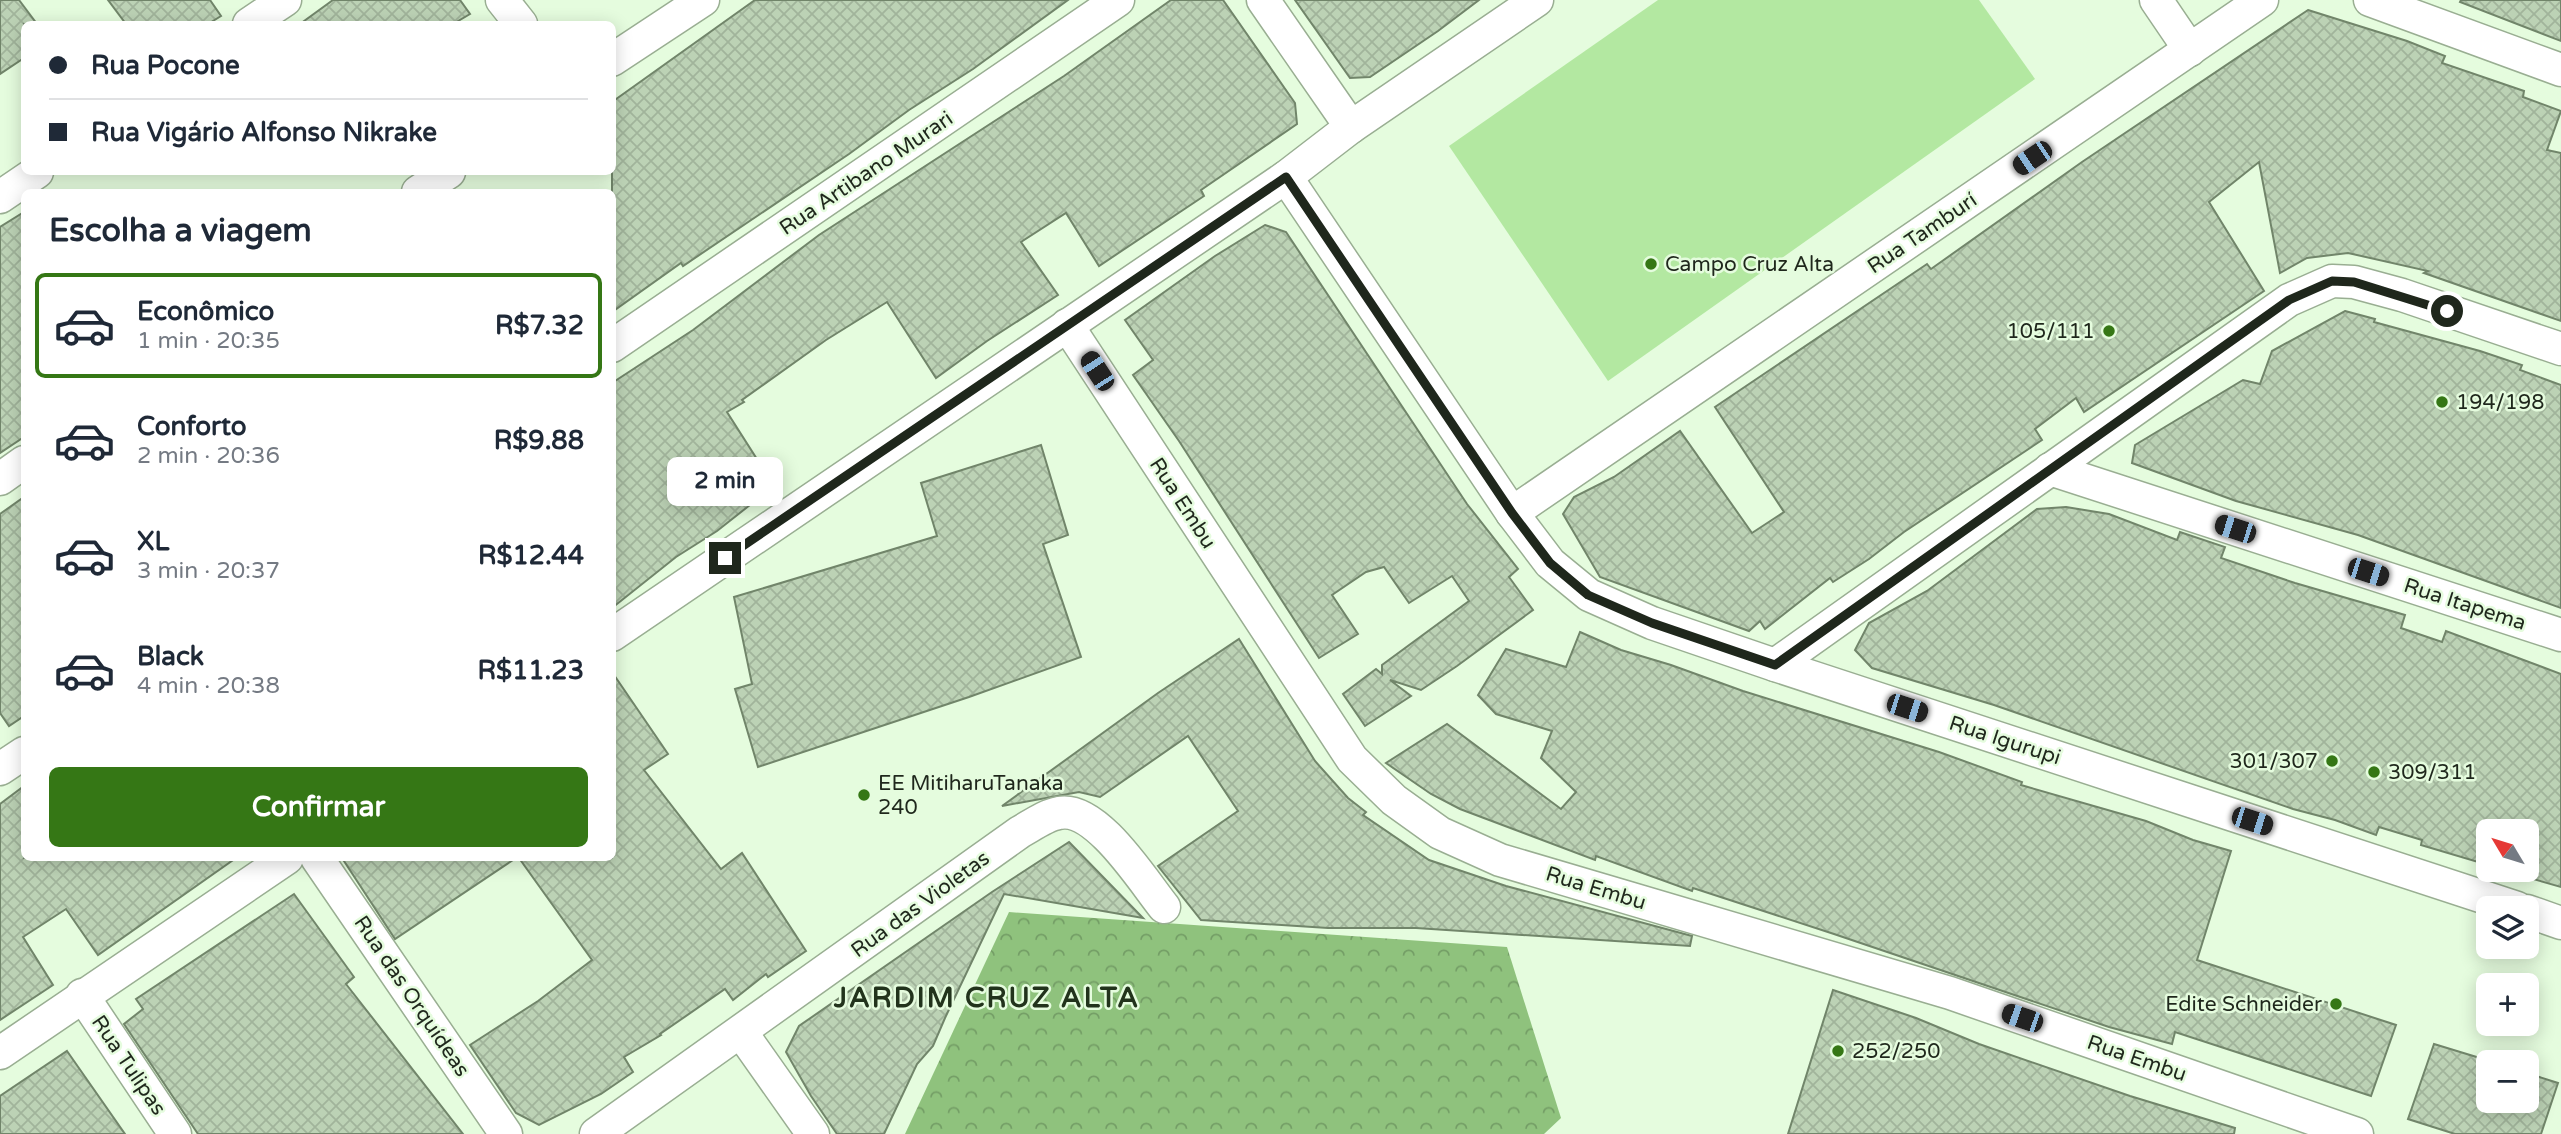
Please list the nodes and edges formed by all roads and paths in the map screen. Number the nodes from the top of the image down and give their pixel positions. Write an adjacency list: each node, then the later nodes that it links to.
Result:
1 (285, 0): 10 (street)
2 (502, 0): 11 (street)
3 (703, 0): 13 (street)
4 (1118, 0): 22 (street, Rua Artibano Murari)
5 (1262, 0): 15 (street)
6 (1537, 0): 15 (street)
7 (2155, 0): 12 (street)
8 (2262, 0): 12 (street, Rua Tamburí)
9 (2370, 0): 14 (street)
10 (254, 21)
11 (520, 21)
12 (2190, 50): 27 (street, Rua Tamburí)
13 (616, 57)
14 (2561, 70)
15 (1351, 127): 18 (street)
16 (33, 175): 20 (street)
17 (444, 175): 19 (street)
18 (1286, 177): 21 (street); 27 (street, Rua Igurupi)
19 (423, 189)
20 (0, 197)
21 (1067, 326): 28 (street); 46 (street, Rua Embu)
22 (616, 343)
23 (2561, 349): 25 (street)
24 (21, 464): 26 (street)
25 (2050, 469): 29 (street, Rua Itapema); 30 (street)
26 (0, 479)
27 (1512, 513): 30 (street, Rua Igurupi)
28 (616, 632)
29 (2561, 635)
30 (1775, 665): 35 (street, Rua Igurupi)
31 (21, 754): 32 (street)
32 (0, 769)
33 (283, 861): 39 (street)
34 (319, 861): 43 (street, Rua das Orquídeas)
35 (2480, 896)
36 (1164, 907): 40 (street, Rua das Violetas)
37 (2539, 915): 38 (street)
38 (2561, 923)
39 (82, 995): 41 (street); 42 (street, Rua Tulipas)
40 (741, 1032): 44 (street, Rua das Violetas); 45 (street)
41 (0, 1053)
42 (175, 1134)
43 (506, 1134)
44 (596, 1134)
45 (813, 1134)
46 (2357, 1134)

